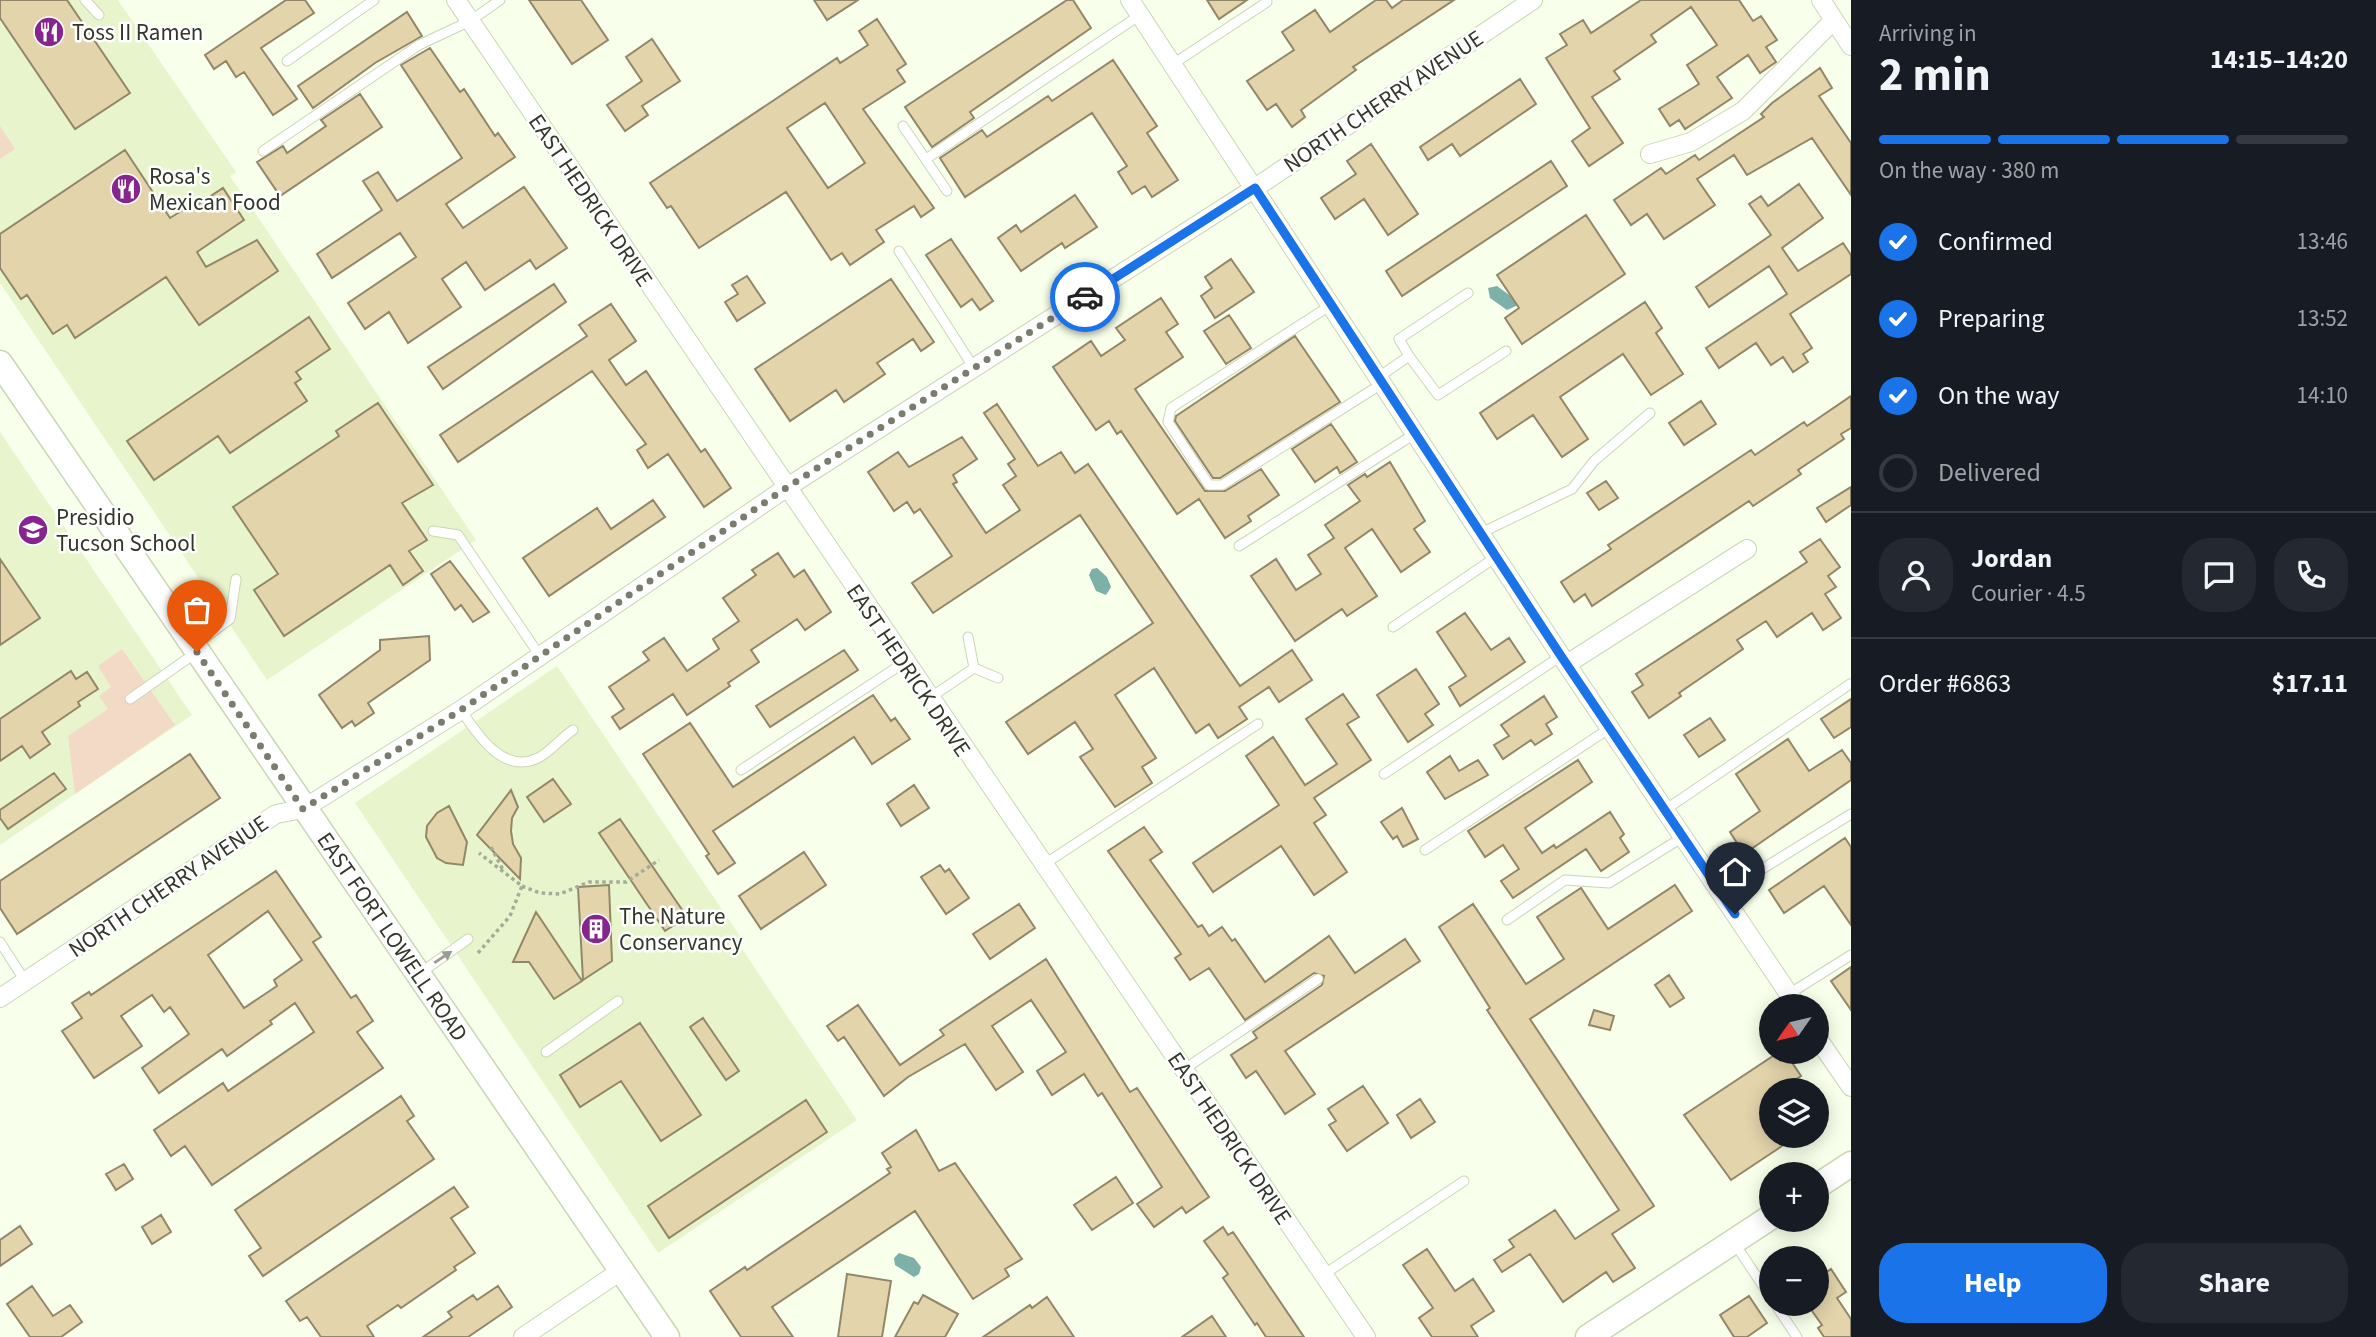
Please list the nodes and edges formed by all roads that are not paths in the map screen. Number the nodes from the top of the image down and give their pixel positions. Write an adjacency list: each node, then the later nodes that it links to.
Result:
1 (85, 0): 9 (lane)
2 (374, 0): 13 (lane)
3 (456, 0): 11 (street, EAST HEDRICK DRIVE)
4 (500, 0): 11 (lane)
5 (1533, 0): 19 (street, NORTH CHERRY AVENUE)
6 (1821, 0): 10 (street)
7 (1268, 2): 14 (lane)
8 (1135, 8): 14 (street); 18 (lane)
9 (99, 15)
10 (1834, 20): 12 (street); 17 (street)
11 (470, 21): 16 (lane); 31 (street, EAST HEDRICK DRIVE)
12 (1851, 46)
13 (287, 61)
14 (1173, 64): 19 (street)
15 (903, 126): 18 (lane)
16 (263, 151)
17 (1650, 154)
18 (926, 159): 20 (lane)
19 (1255, 188): 23 (street); 27 (street, NORTH CHERRY AVENUE)
20 (947, 191)
21 (899, 251): 27 (lane)
22 (1468, 293): 25 (lane)
23 (1331, 304): 28 (street); 28 (lane)
24 (1506, 351): 25 (lane)
25 (1409, 355): 28 (lane)
26 (0, 363): 40 (main road, EAST FORT LOWELL ROAD)
27 (974, 368): 31 (street, NORTH CHERRY AVENUE)
28 (1381, 380): 30 (street)
29 (1650, 413): 33 (lane)
30 (1416, 433): 33 (street); 34 (lane)
31 (786, 488): 41 (street, NORTH CHERRY AVENUE); 43 (street, EAST HEDRICK DRIVE)
32 (433, 531): 41 (lane)
33 (1481, 533): 36 (street)
34 (1239, 546)
35 (1747, 550): 42 (street)
36 (1496, 557): 38 (lane); 42 (street)
37 (236, 579): 40 (lane)
38 (1393, 627)
39 (968, 637): 44 (lane)
40 (195, 649): 48 (lane); 55 (main road, EAST FORT LOWELL ROAD)
41 (540, 656): 49 (street, NORTH CHERRY AVENUE)
42 (1564, 660): 51 (street); 54 (lane)
43 (905, 662): 47 (street, EAST HEDRICK DRIVE); 53 (lane)
44 (974, 668): 45 (lane); 47 (lane)
45 (998, 678)
46 (1850, 684): 56 (lane)
47 (929, 698): 60 (street, EAST HEDRICK DRIVE)
48 (130, 699)
49 (461, 710): 52 (lane); 55 (street, NORTH CHERRY AVENUE)
50 (1258, 724): 60 (lane)
51 (1610, 729): 56 (street); 59 (lane)
52 (573, 730)
53 (741, 770)
54 (1384, 774)
55 (303, 809): 66 (main road, EAST FORT LOWELL ROAD); 68 (street, NORTH CHERRY AVENUE)
56 (1665, 810): 58 (street)
57 (1851, 814): 61 (lane)
58 (1683, 837): 61 (street); 62 (lane)
59 (1424, 850)
60 (1043, 865): 75 (street, EAST HEDRICK DRIVE)
61 (1722, 894): 69 (street)
62 (1507, 920)
63 (468, 939): 66 (lane, one-way to 63)
64 (0, 943): 68 (lane)
65 (1851, 955): 70 (lane)
66 (417, 975): 82 (main road, EAST FORT LOWELL ROAD)
67 (1318, 979): 75 (lane)
68 (25, 981): 71 (street, NORTH CHERRY AVENUE)
69 (1789, 994)
70 (1801, 994)
71 (0, 998)
72 (618, 1001): 73 (lane)
73 (546, 1052)
74 (1829, 1054): 76 (street)
75 (1184, 1070): 83 (street, EAST HEDRICK DRIVE)
76 (1851, 1087)
77 (1851, 1164): 78 (main road)
78 (1829, 1178)
79 (1464, 1181): 83 (lane)
80 (1759, 1225): 81 (main road)
81 (1733, 1242): 84 (lane); 89 (main road)
82 (622, 1270): 86 (street); 87 (main road, EAST FORT LOWELL ROAD)
83 (1324, 1275): 88 (street, EAST HEDRICK DRIVE)
84 (1759, 1280)
85 (1783, 1316): 90 (lane)
86 (523, 1337)
87 (667, 1337)
88 (1366, 1337)
89 (1588, 1337)
90 (1797, 1337)

